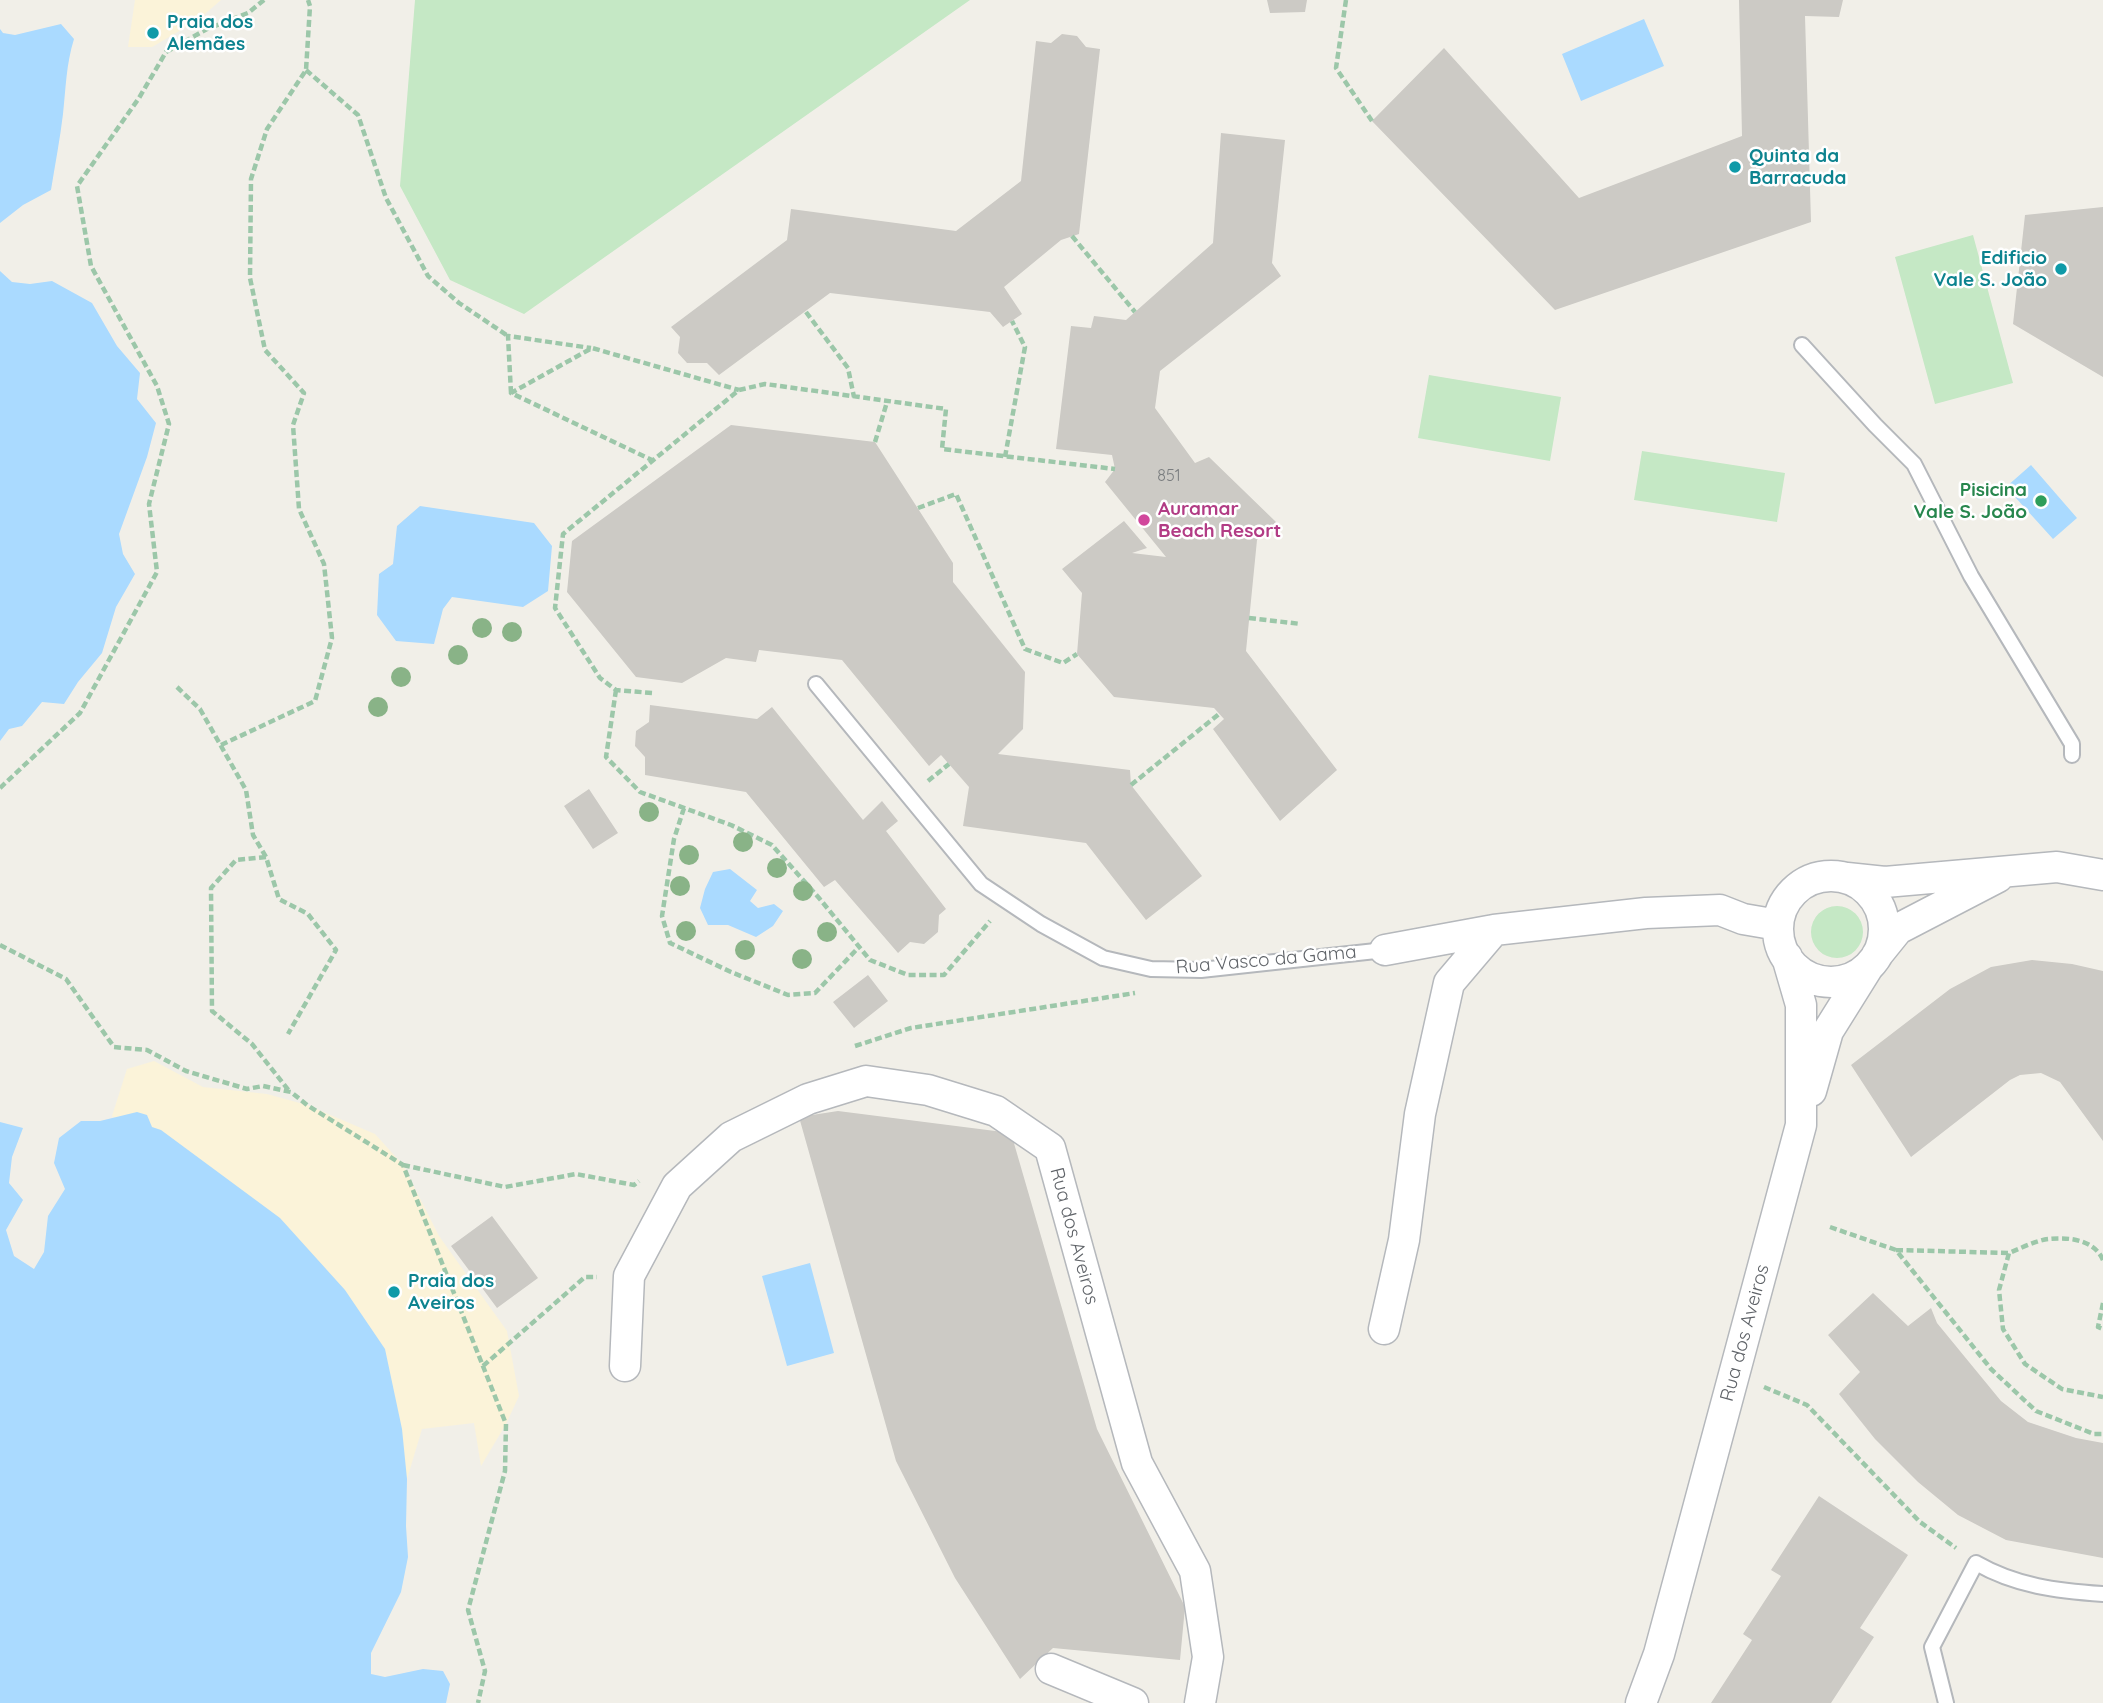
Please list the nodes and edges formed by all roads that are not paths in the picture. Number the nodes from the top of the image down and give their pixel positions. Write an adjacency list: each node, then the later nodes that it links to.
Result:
1 (1802, 345): 3 (lane)
2 (816, 684): 9 (lane, Rua Vasco da Gama)
3 (2072, 755)
4 (2011, 870): 5 (street); 6 (street); 11 (street)
5 (2103, 875)
6 (1847, 878): 7 (street); 11 (street)
7 (1778, 925): 8 (street, Rua Vasco da Gama); 10 (street)
8 (1494, 930): 9 (street, Rua Vasco da Gama); 13 (street)
9 (1385, 950)
10 (1787, 957): 11 (street); 12 (street, Rua dos Aveiros)
11 (1873, 961): 12 (street)
12 (1801, 1125): 19 (street, Rua dos Aveiros)
13 (1384, 1329)
14 (625, 1366): 18 (street, Rua dos Aveiros)
15 (2103, 1594): 20 (lane)
16 (1051, 1669): 17 (street)
17 (1133, 1703)
18 (1200, 1703)
19 (1641, 1703)
20 (1946, 1703)

